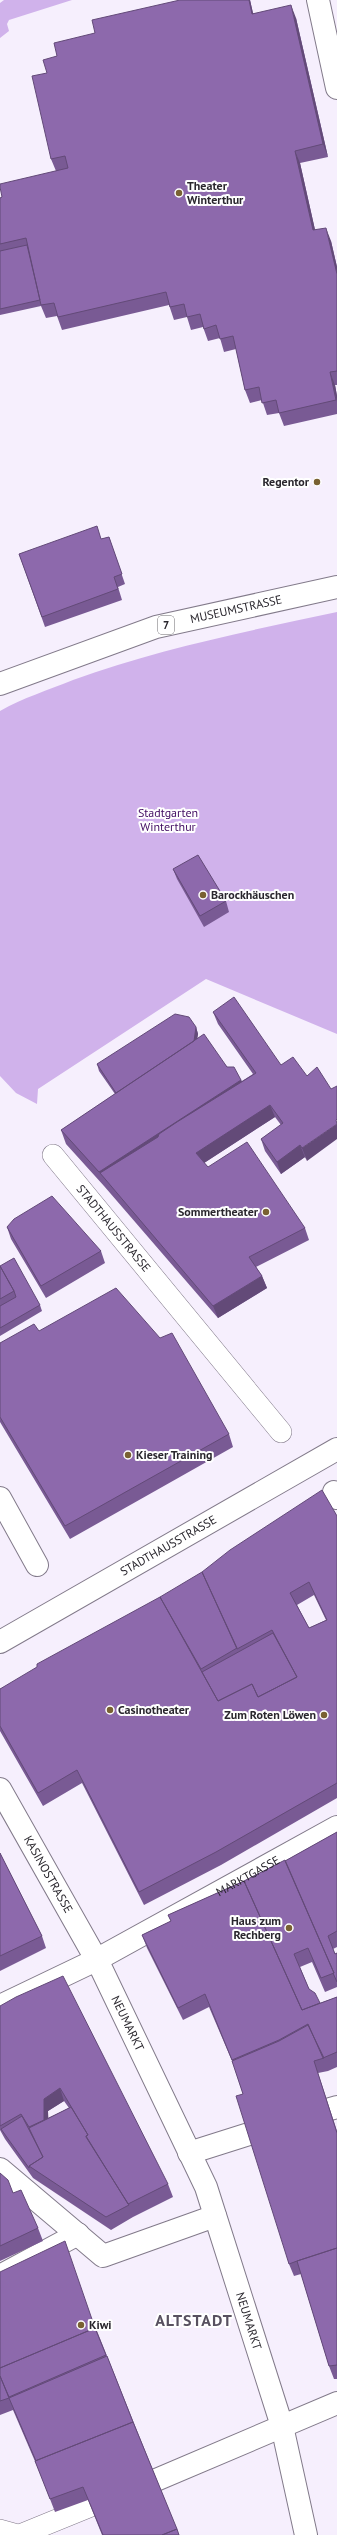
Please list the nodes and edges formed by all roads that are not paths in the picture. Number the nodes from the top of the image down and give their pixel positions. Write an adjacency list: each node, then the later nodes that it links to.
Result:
1 (318, 0): 2 (street)
2 (337, 88)
3 (337, 587): 4 (street, MUSEUMSTRASSE / 7)
4 (0, 684)
5 (53, 1155): 6 (lane, STADTHAUSSTRASSE)
6 (281, 1432)
7 (337, 1449): 10 (street, STADTHAUSSTRASSE)
8 (0, 1498): 9 (street)
9 (37, 1565)
10 (0, 1642)
11 (0, 1789): 13 (street, KASINOSTRASSE)
12 (337, 1827): 13 (street, MARKTGASSE)
13 (96, 1960): 14 (street, MARKTGASSE); 16 (street, NEUMARKT)
14 (0, 2006)
15 (249, 2134): 16 (street)
16 (189, 2152): 18 (street, NEUMARKT)
17 (0, 2169): 19 (street)
18 (215, 2216): 19 (street); 22 (street, NEUMARKT)
19 (84, 2240): 20 (street)
20 (0, 2276)
21 (337, 2403): 22 (street)
22 (282, 2426): 23 (street); 27 (street, NEUMARKT)
23 (156, 2480)
24 (91, 2506): 26 (lane)
25 (0, 2530): 26 (lane)
26 (19, 2535)
27 (306, 2535)

